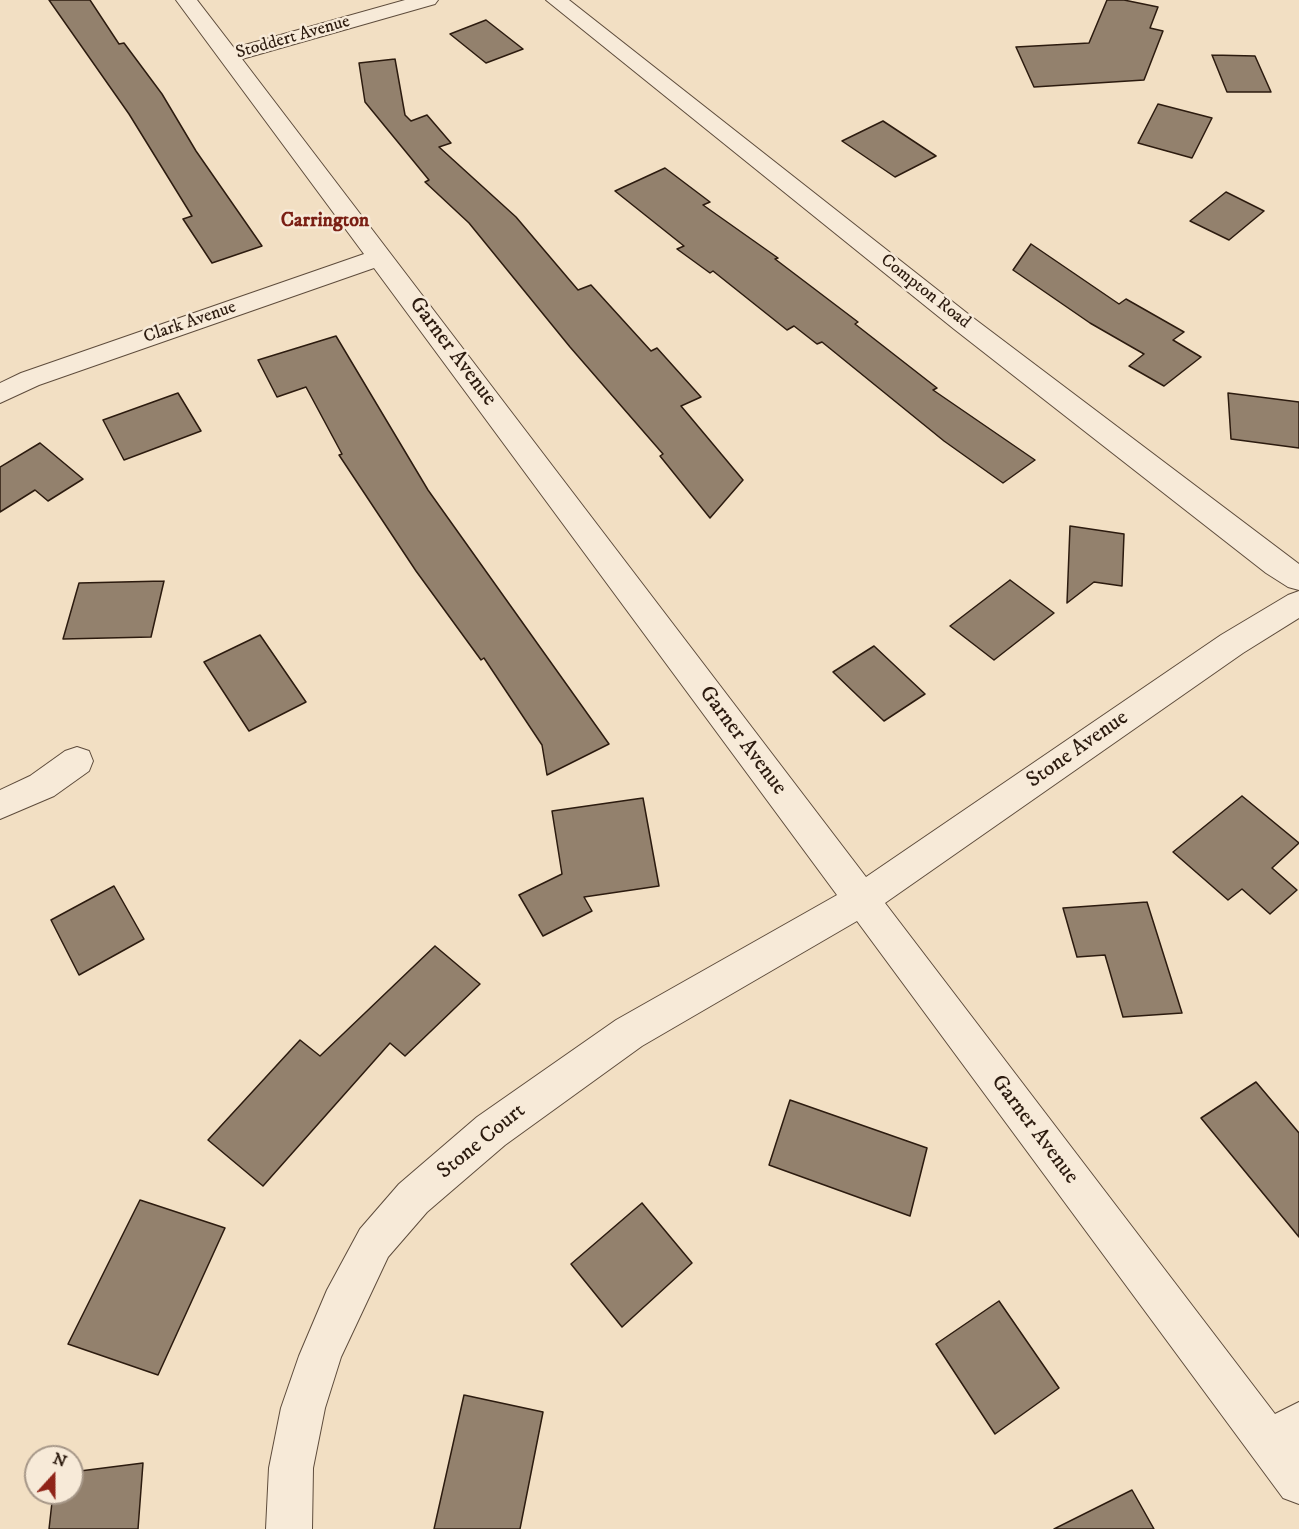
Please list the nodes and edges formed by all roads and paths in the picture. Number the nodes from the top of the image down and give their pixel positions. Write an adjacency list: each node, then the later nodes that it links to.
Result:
1 (186, 0): 4 (street, Garner Avenue)
2 (428, 0): 4 (street, Stoddert Avenue)
3 (556, 0): 7 (street, Compton Road)
4 (227, 57): 5 (street, Garner Avenue)
5 (381, 257): 6 (street, Clark Avenue); 11 (street, Garner Avenue)
6 (0, 394)
7 (1299, 579)
8 (1299, 603): 11 (street, Stone Avenue)
9 (78, 761): 10 (street)
10 (0, 805)
11 (861, 900): 12 (street, Garner Avenue); 14 (street, Stone Court)
12 (1284, 1433): 13 (street, Garner Avenue)
13 (1299, 1482)
14 (289, 1529)

